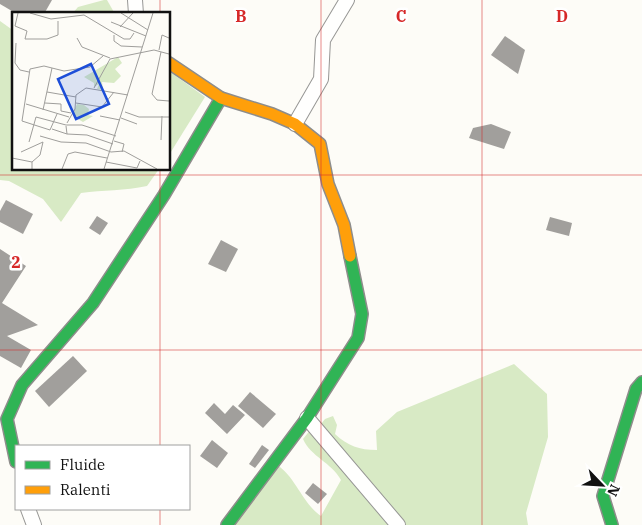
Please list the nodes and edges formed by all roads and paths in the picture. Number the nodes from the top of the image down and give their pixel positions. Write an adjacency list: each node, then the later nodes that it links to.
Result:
1 (347, 0): 4 (street)
2 (170, 64): 3 (street)
3 (220, 98): 4 (street); 7 (street)
4 (295, 124): 6 (street)
5 (642, 382): 12 (street)
6 (307, 418): 10 (street); 11 (street)
7 (15, 457)
8 (28, 510): 9 (street)
9 (34, 525)
10 (227, 525)
11 (398, 525)
12 (612, 525)

